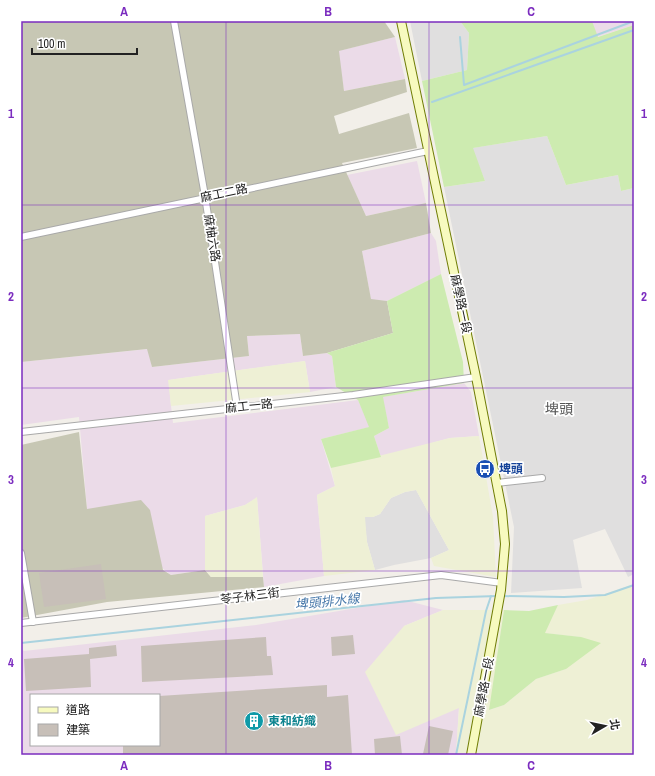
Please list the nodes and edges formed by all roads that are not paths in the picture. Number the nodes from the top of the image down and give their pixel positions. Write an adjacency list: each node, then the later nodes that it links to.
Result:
1 (174, 21): 4 (street, 麻柚六路)
2 (401, 21): 3 (main road, 麻學路一段)
3 (428, 151): 4 (street, 麻工二路); 6 (main road, 麻學路一段)
4 (205, 196): 5 (street, 麻工二路); 7 (street, 麻柚六路)
5 (21, 237)
6 (476, 377): 7 (street, 麻工一路); 10 (main road, 麻學路一段)
7 (237, 408): 8 (street, 麻工一路)
8 (21, 432)
9 (542, 478): 10 (street)
10 (497, 483): 12 (main road, 麻學路一段)
11 (21, 553): 13 (street)
12 (502, 586): 13 (street, 苓子林三街); 15 (main road, 麻學路一段)
13 (33, 622): 14 (street, 苓子林三街)
14 (21, 623)
15 (471, 755)

